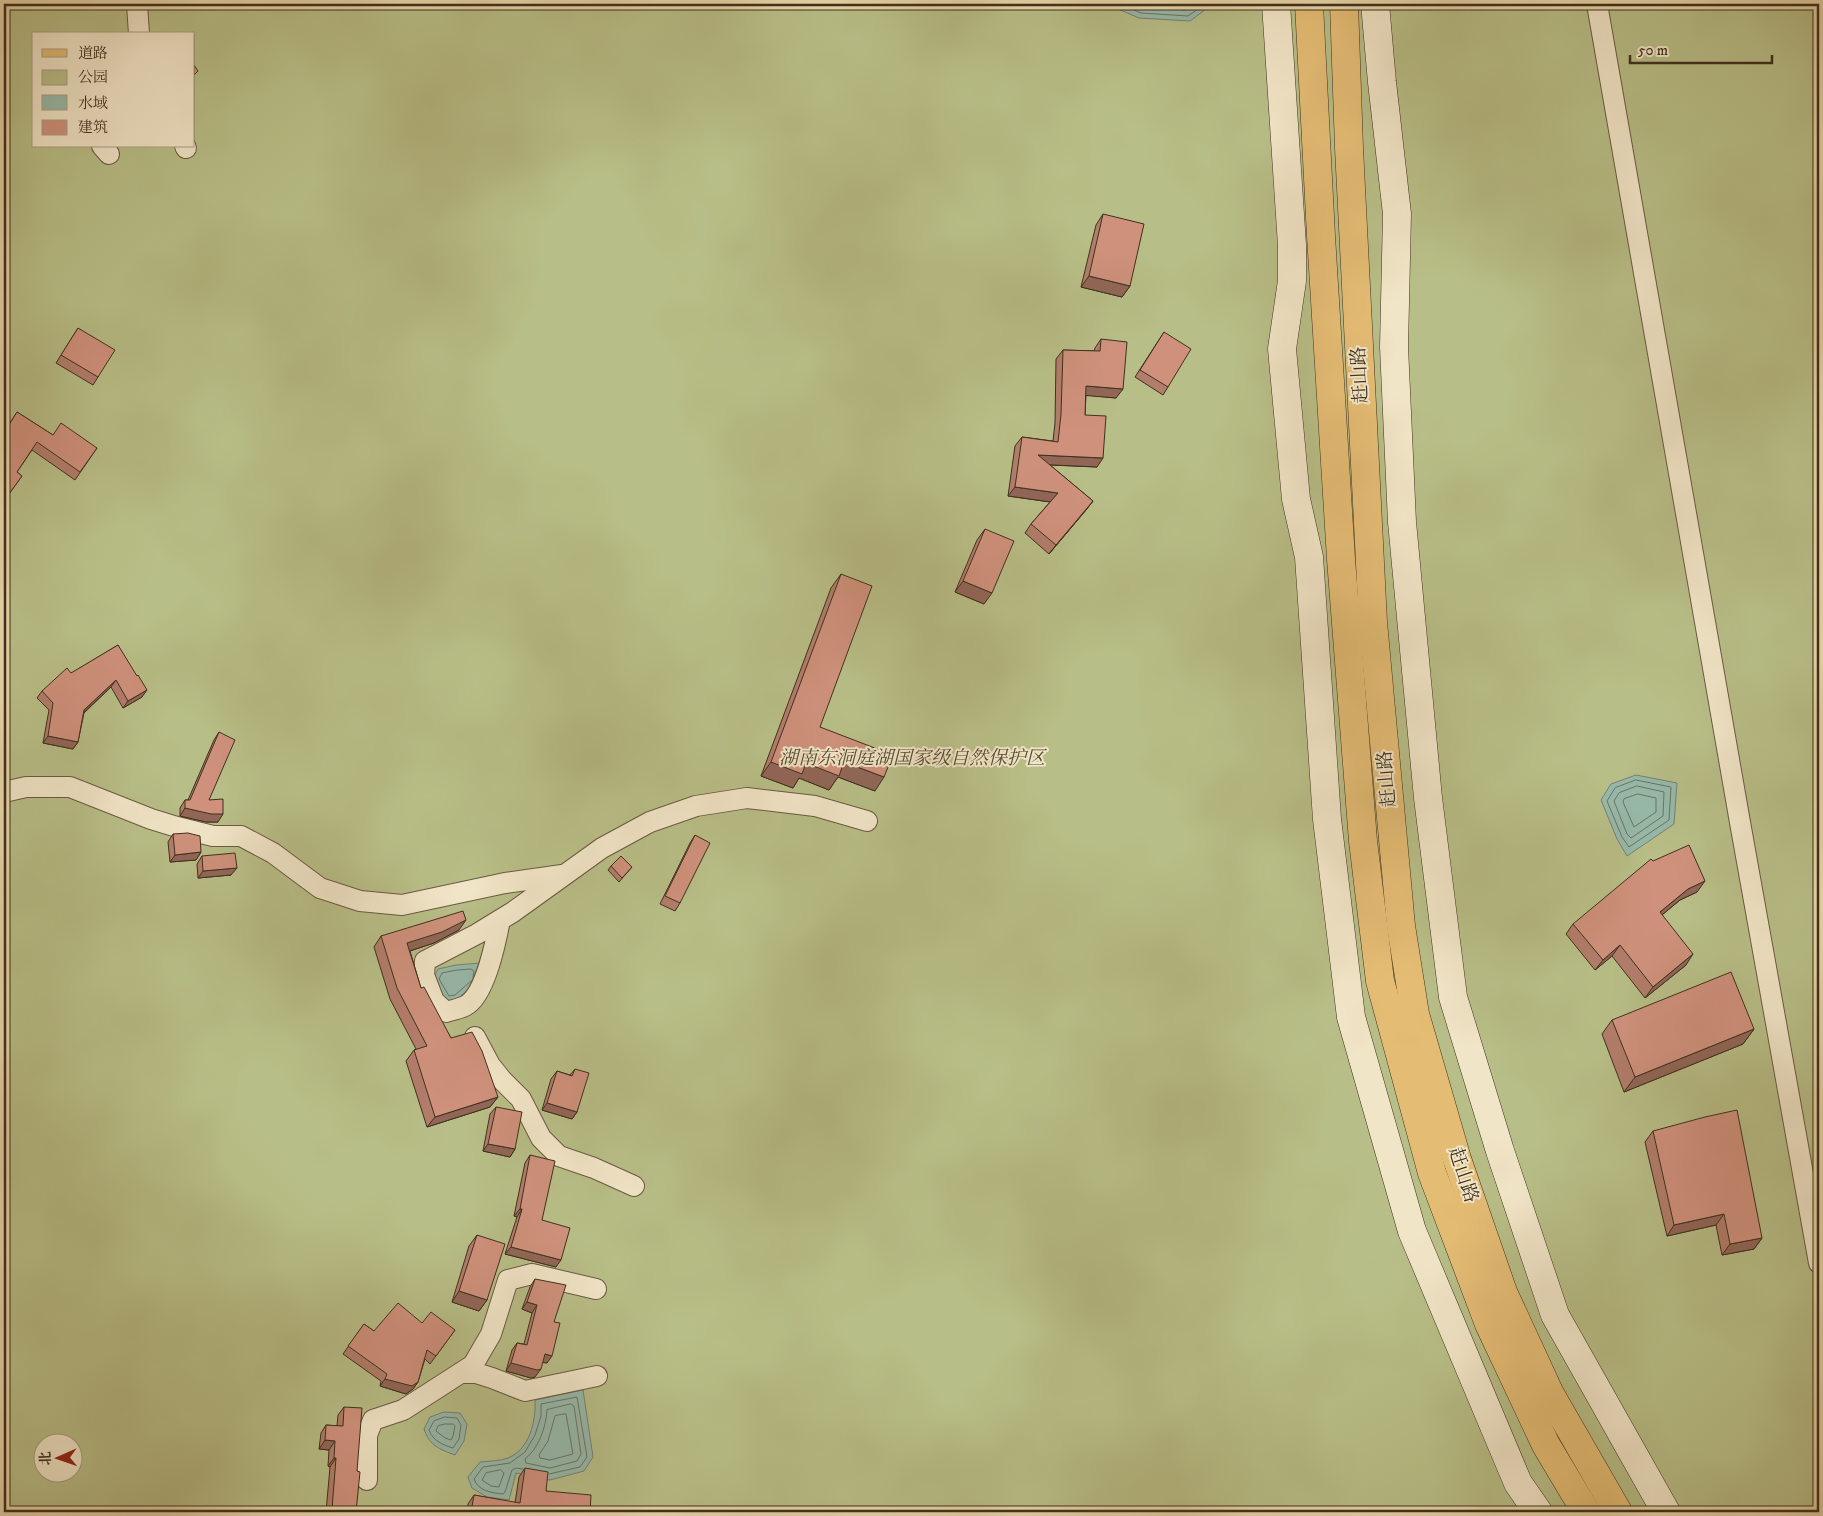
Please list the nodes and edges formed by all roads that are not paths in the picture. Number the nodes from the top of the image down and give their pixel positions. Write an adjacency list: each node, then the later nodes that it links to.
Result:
1 (137, 4): 7 (street)
2 (1276, 4): 19 (main road)
3 (1308, 4): 20 (main road, 赶山路)
4 (1344, 4): 21 (main road, 赶山路)
5 (1375, 4): 22 (main road)
6 (1597, 4): 14 (street)
7 (139, 32)
8 (4, 792): 10 (street)
9 (867, 821): 10 (street)
10 (565, 875): 11 (street)
11 (500, 920): 11 (street)
12 (475, 1037): 13 (street)
13 (634, 1186)
14 (1819, 1263)
15 (596, 1289): 16 (street)
16 (461, 1373): 17 (street); 18 (street)
17 (597, 1376)
18 (367, 1480)
19 (1538, 1512)
20 (1586, 1512)
21 (1618, 1512)
22 (1666, 1512)

